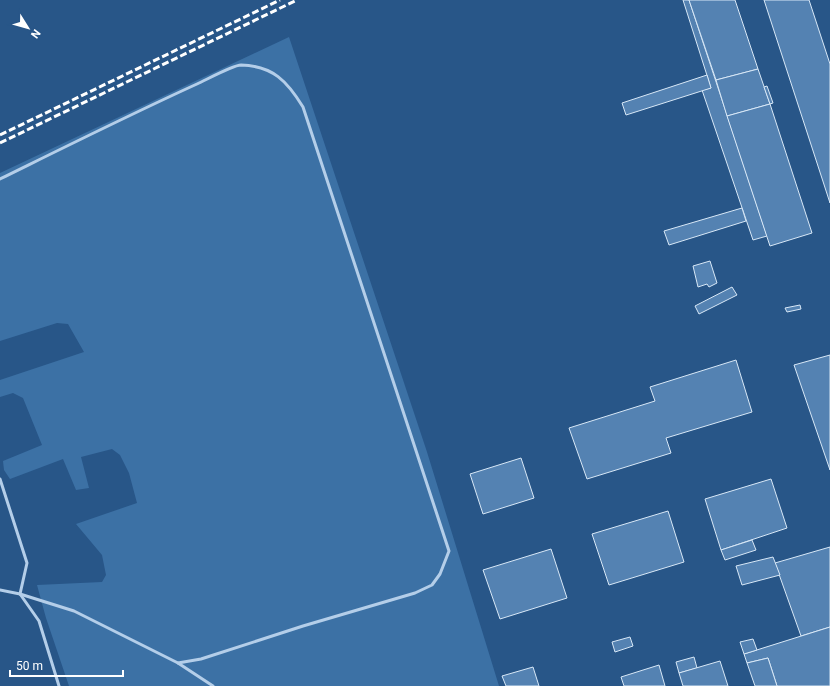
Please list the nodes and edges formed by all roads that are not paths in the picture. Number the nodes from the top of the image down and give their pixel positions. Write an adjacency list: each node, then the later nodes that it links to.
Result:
1 (0, 179): 5 (lane)
2 (0, 479): 4 (lane)
3 (0, 590): 4 (lane)
4 (20, 594): 5 (lane); 6 (lane)
5 (178, 663): 7 (lane)
6 (59, 686)
7 (213, 686)

